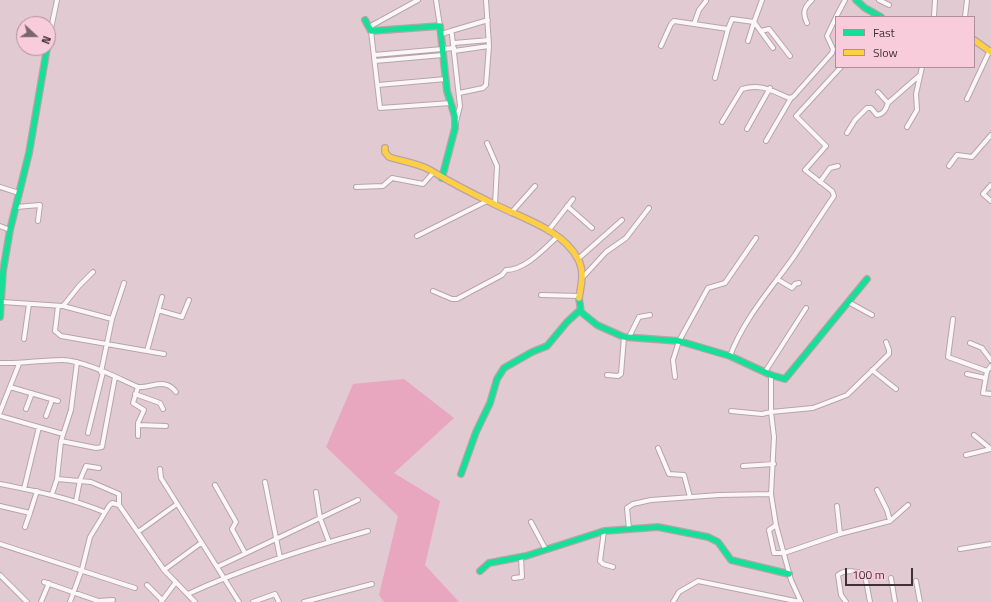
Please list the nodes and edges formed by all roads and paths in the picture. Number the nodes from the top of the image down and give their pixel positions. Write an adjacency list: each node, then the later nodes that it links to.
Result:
1 (57, 0): 14 (street)
2 (418, 0): 26 (street)
3 (436, 0): 25 (street)
4 (486, 0): 21 (street)
5 (762, 0): 22 (street)
6 (812, 0): 23 (street)
7 (845, 0): 15 (street)
8 (856, 0): 16 (street)
9 (879, 0): 13 (street)
10 (935, 0): 17 (street)
11 (967, 0): 18 (street)
12 (706, 1): 24 (street)
13 (889, 4)
14 (54, 16)
15 (837, 16)
16 (879, 16)
17 (934, 16)
18 (965, 16)
19 (835, 19): 54 (street)
20 (365, 20): 26 (street)
21 (488, 20): 28 (street); 31 (street)
22 (754, 22): 27 (street); 29 (street); 32 (street)
23 (807, 23)
24 (694, 24): 27 (street); 35 (street)
25 (440, 26): 26 (street); 30 (street)
26 (370, 29): 40 (street)
27 (728, 29): 47 (street)
28 (451, 31): 30 (street); 36 (street)
29 (761, 31): 37 (street); 42 (street)
30 (442, 34): 39 (street)
31 (489, 40): 34 (street); 36 (street)
32 (748, 41)
33 (975, 41): 38 (street)
34 (489, 46): 36 (street); 53 (street)
35 (661, 46)
36 (454, 47): 39 (street); 49 (street)
37 (773, 48)
38 (990, 51): 55 (street)
39 (443, 52): 40 (street); 43 (street); 48 (street)
40 (374, 55): 43 (street)
41 (46, 56): 76 (street)
42 (790, 56)
43 (375, 61): 50 (street)
44 (840, 68): 71 (street)
45 (922, 68): 46 (street)
46 (920, 74): 57 (street); 60 (street)
47 (715, 78)
48 (446, 81): 49 (street); 50 (street); 56 (street)
49 (457, 82): 53 (street)
50 (378, 85): 56 (street)
51 (770, 88): 54 (street); 58 (street); 61 (street)
52 (878, 92): 57 (street)
53 (459, 93): 59 (street)
54 (791, 98): 64 (street)
55 (967, 99)
56 (451, 103): 59 (street)
57 (888, 103): 62 (street)
58 (722, 122)
59 (455, 124): 70 (street)
60 (908, 127)
61 (747, 129)
62 (847, 133)
63 (991, 136): 68 (street)
64 (766, 141)
65 (488, 143): 80 (street)
66 (385, 148): 69 (street)
67 (838, 166): 71 (street)
68 (949, 166)
69 (433, 173): 70 (street); 75 (street)
70 (442, 178): 78 (street)
71 (820, 182): 97 (street)
72 (991, 185): 79 (street)
73 (535, 186): 84 (street)
74 (0, 187): 76 (street)
75 (356, 187)
76 (19, 193): 82 (street)
77 (573, 199): 81 (street)
78 (487, 201): 80 (street); 91 (street)
79 (991, 201)
80 (495, 205): 84 (street)
81 (567, 206): 88 (street); 90 (street)
82 (16, 207): 86 (street); 89 (street)
83 (649, 208): 96 (street)
84 (512, 213): 90 (street)
85 (622, 220): 94 (street)
86 (38, 221)
87 (0, 226): 89 (street)
88 (592, 228)
89 (10, 230): 101 (street)
90 (548, 231): 92 (street)
91 (417, 236)
92 (556, 238): 94 (street); 102 (street)
93 (756, 238): 121 (street)
94 (578, 259): 96 (street)
95 (93, 272): 110 (street)
96 (584, 276): 104 (street)
97 (777, 279): 100 (street); 127 (street)
98 (868, 279): 108 (street)
99 (124, 283): 117 (street)
100 (800, 284)
101 (1, 285): 107 (street)
102 (433, 291)
103 (541, 295): 104 (street)
104 (580, 296): 113 (street)
105 (162, 297): 112 (street)
106 (189, 300): 112 (street)
107 (2, 302): 109 (street); 116 (street)
108 (850, 302): 115 (street); 139 (street)
109 (29, 304): 110 (street); 120 (street)
110 (60, 306): 117 (street); 123 (street)
111 (806, 308): 135 (street)
112 (158, 310): 125 (street)
113 (580, 310): 119 (street); 174 (street)
114 (650, 315): 119 (street)
115 (872, 315)
116 (0, 316)
117 (112, 319): 123 (street)
118 (953, 319): 136 (street)
119 (626, 337): 121 (street); 138 (street)
120 (24, 339)
121 (679, 341): 127 (street); 141 (street)
122 (886, 342): 133 (street)
123 (106, 343): 125 (street); 134 (street)
124 (970, 343): 128 (street)
125 (147, 351): 126 (street)
126 (164, 354)
127 (730, 356): 135 (street)
128 (991, 360)
129 (76, 362): 131 (street); 134 (street); 163 (street)
130 (0, 363): 131 (street)
131 (19, 364): 143 (street)
132 (991, 366): 136 (street)
133 (872, 370): 145 (street); 156 (street)
134 (102, 372): 140 (street); 162 (street)
135 (765, 372): 139 (street)
136 (987, 372): 142 (street)
137 (967, 374): 142 (street)
138 (607, 375)
139 (771, 375): 156 (street)
140 (115, 377): 144 (street); 166 (street)
141 (675, 377)
142 (985, 378): 149 (street)
143 (10, 386): 147 (street); 155 (street)
144 (138, 386): 146 (street); 148 (street)
145 (896, 389)
146 (176, 392)
147 (32, 393): 150 (street); 152 (street)
148 (135, 394): 153 (street); 159 (street)
149 (991, 394)
150 (52, 400): 151 (street); 158 (street)
151 (58, 401)
152 (26, 409)
153 (163, 409)
154 (731, 411): 156 (street)
155 (0, 412)
156 (771, 412): 170 (street)
157 (0, 416): 161 (street)
158 (46, 416)
159 (138, 425): 160 (street); 165 (street)
160 (166, 426)
161 (39, 427): 163 (street); 180 (street)
162 (88, 433)
163 (63, 434): 166 (street)
164 (974, 435): 168 (street)
165 (138, 436)
166 (61, 441): 175 (street)
167 (658, 448): 186 (street)
168 (991, 449): 169 (street)
169 (966, 455)
170 (774, 464): 171 (street); 185 (street)
171 (743, 466)
172 (99, 468): 176 (street)
173 (160, 469): 189 (street)
174 (461, 474)
175 (57, 479): 176 (street); 184 (street)
176 (80, 480): 188 (street); 190 (street)
177 (265, 482): 206 (street)
178 (0, 484): 180 (street)
179 (215, 485): 213 (street)
180 (24, 489): 182 (street)
181 (876, 490): 197 (street)
182 (36, 491): 184 (street); 195 (street)
183 (316, 492): 196 (street)
184 (52, 494): 188 (street)
185 (771, 494): 186 (street); 199 (street)
186 (690, 497): 201 (street)
187 (358, 500): 196 (street)
188 (76, 501): 194 (street)
189 (177, 504): 204 (street); 208 (street)
190 (119, 505): 194 (street); 204 (street)
191 (908, 505): 197 (street)
192 (0, 506): 195 (street)
193 (837, 506): 205 (street)
194 (104, 512): 219 (street)
195 (30, 513): 200 (street)
196 (320, 518): 206 (street); 207 (street)
197 (890, 521): 205 (street)
198 (531, 522): 212 (street)
199 (776, 525): 214 (street); 214 (street)
200 (25, 527)
201 (629, 529): 203 (street); 222 (street)
202 (368, 530): 207 (street)
203 (604, 531): 212 (street); 218 (street)
204 (138, 532): 220 (street)
205 (840, 534): 214 (street)
206 (275, 538): 213 (street); 216 (street)
207 (329, 542): 216 (street)
208 (201, 543): 217 (street); 220 (street)
209 (0, 544): 219 (street)
210 (991, 544): 211 (street)
211 (960, 549)
212 (546, 550): 215 (street)
213 (245, 553): 217 (street)
214 (784, 553): 222 (street)
215 (522, 557): 221 (street); 225 (street)
216 (280, 558): 224 (street)
217 (217, 567): 224 (street)
218 (612, 567)
219 (82, 570): 231 (street); 232 (street)
220 (164, 570): 228 (street)
221 (480, 571)
222 (789, 574): 245 (street)
223 (0, 575): 236 (street)
224 (224, 577): 233 (street); 240 (street)
225 (514, 578)
226 (891, 578): 248 (street)
227 (916, 581): 249 (street)
228 (176, 582): 233 (street); 235 (street)
229 (372, 584): 243 (street)
230 (147, 585): 235 (street)
231 (135, 588)
232 (74, 593): 234 (street); 237 (street); 238 (street)
233 (188, 594): 239 (street)
234 (113, 600)
235 (161, 601)
236 (27, 602)
237 (41, 602)
238 (70, 602)
239 (196, 602)
240 (239, 602)
241 (253, 602): 242 (street)
242 (279, 602)
243 (304, 602)
244 (673, 602): 245 (street)
245 (801, 602)
246 (846, 602): 247 (street)
247 (870, 602)
248 (895, 602)
249 (920, 602)

